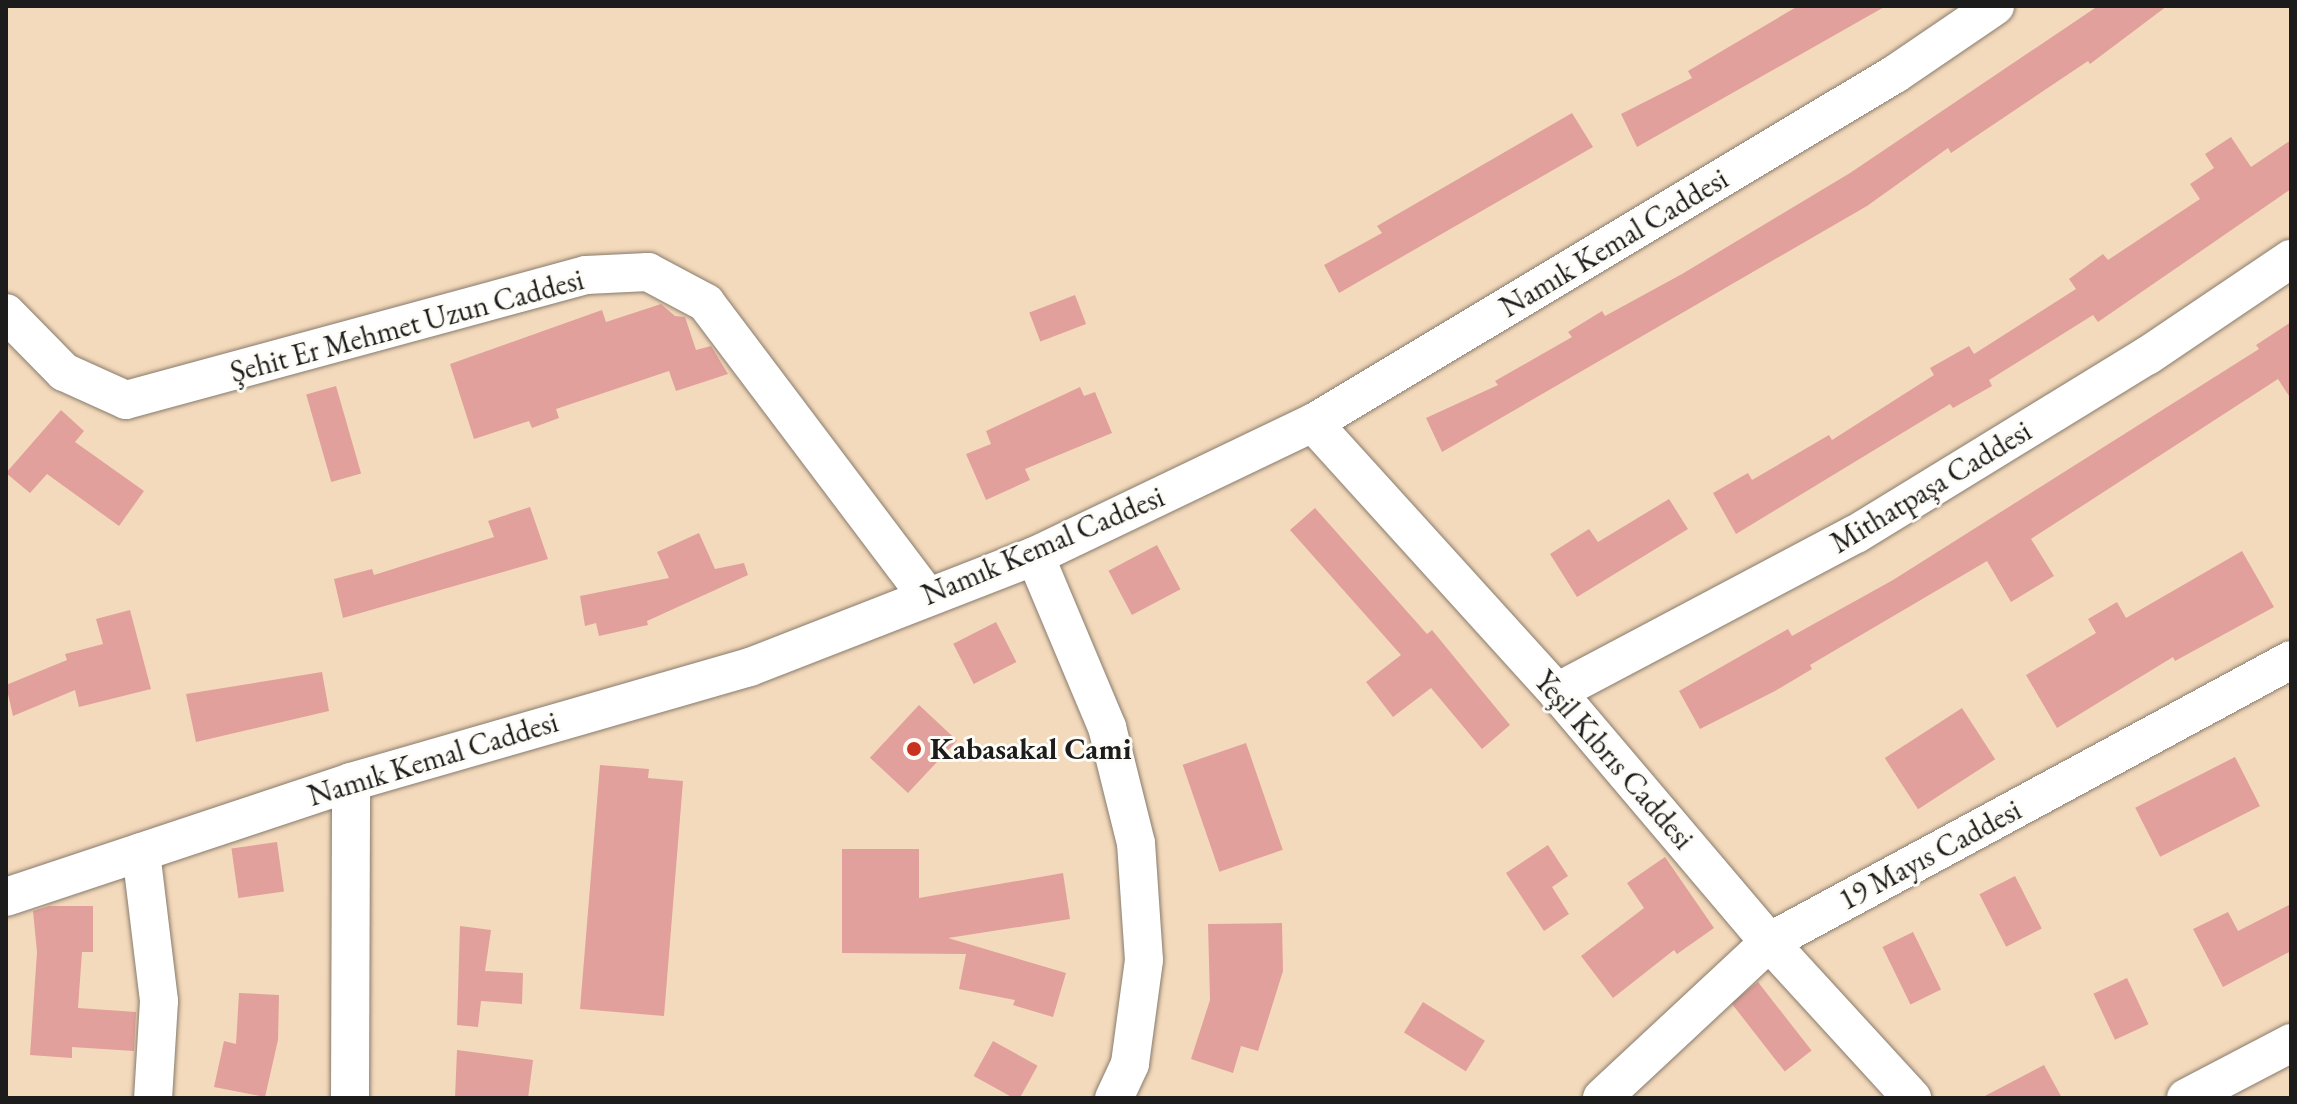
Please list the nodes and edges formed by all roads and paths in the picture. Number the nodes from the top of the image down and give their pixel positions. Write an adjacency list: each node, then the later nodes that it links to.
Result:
1 (1995, 6): 4 (street, Namık Kemal Caddesi)
2 (2291, 259): 8 (street, Mithatpaşa Caddesi)
3 (6, 313): 6 (street, Şehit Er Mehmet Uzun Caddesi)
4 (1313, 423): 5 (street, Namık Kemal Caddesi); 8 (street, Yeşil Kıbrıs Caddesi)
5 (1035, 556): 6 (street, Namık Kemal Caddesi); 16 (street)
6 (927, 596): 9 (street, Namık Kemal Caddesi)
7 (2291, 660): 12 (street, 19 Mayıs Caddesi)
8 (1557, 692): 12 (street, Yeşil Kıbrıs Caddesi)
9 (351, 782): 10 (street, Namık Kemal Caddesi); 15 (street)
10 (141, 852): 11 (street, Namık Kemal Caddesi); 14 (street)
11 (6, 897)
12 (1769, 942): 17 (street, 19 Mayıs Caddesi); 18 (street, Yeşil Kıbrıs Caddesi)
13 (2291, 1043): 19 (street)
14 (153, 1098)
15 (350, 1098)
16 (1114, 1098)
17 (1602, 1098)
18 (1912, 1098)
19 (2186, 1098)

